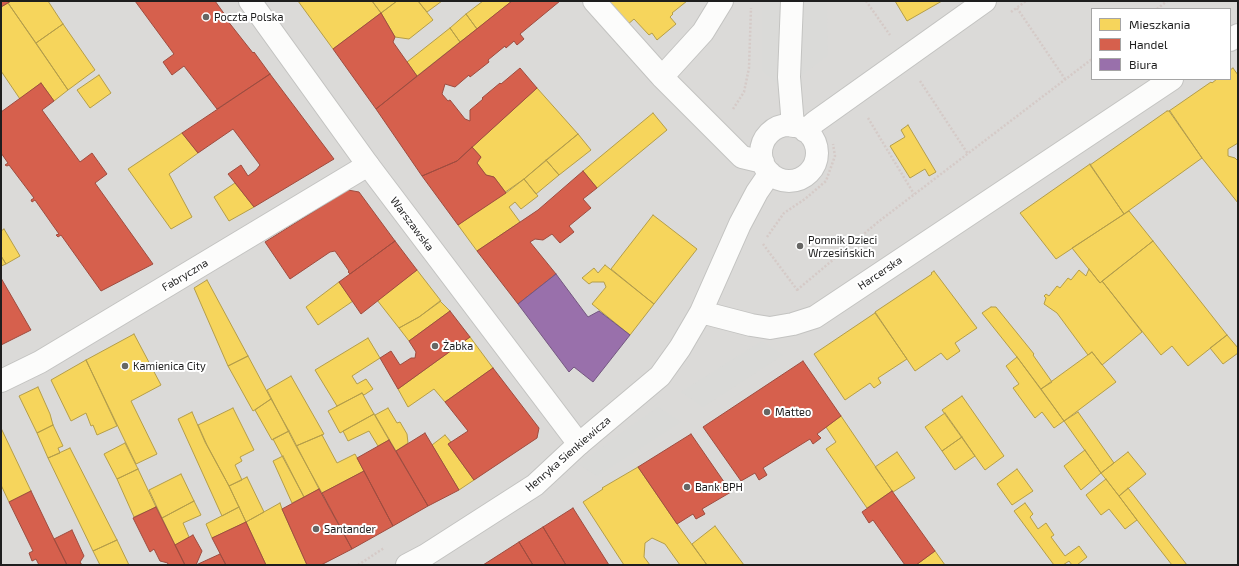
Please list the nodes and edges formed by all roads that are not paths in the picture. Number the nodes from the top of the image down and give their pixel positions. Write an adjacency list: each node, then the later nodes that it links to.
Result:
1 (250, 1): 9 (street, Warszawska)
2 (594, 1): 6 (street)
3 (722, 1): 6 (street)
4 (792, 1): 8 (street)
5 (985, 1): 8 (street)
6 (662, 77): 10 (street)
7 (1170, 80): 11 (street, Harcerska)
8 (799, 129): 10 (street); 10 (street)
9 (368, 165): 12 (street, Fabryczna); 13 (street, Warszawska)
10 (766, 167): 11 (street)
11 (701, 312): 13 (street, Henryka Sienkiewicza)
12 (1, 381)
13 (579, 444): 14 (street, Henryka Sienkiewicza)
14 (407, 565)

